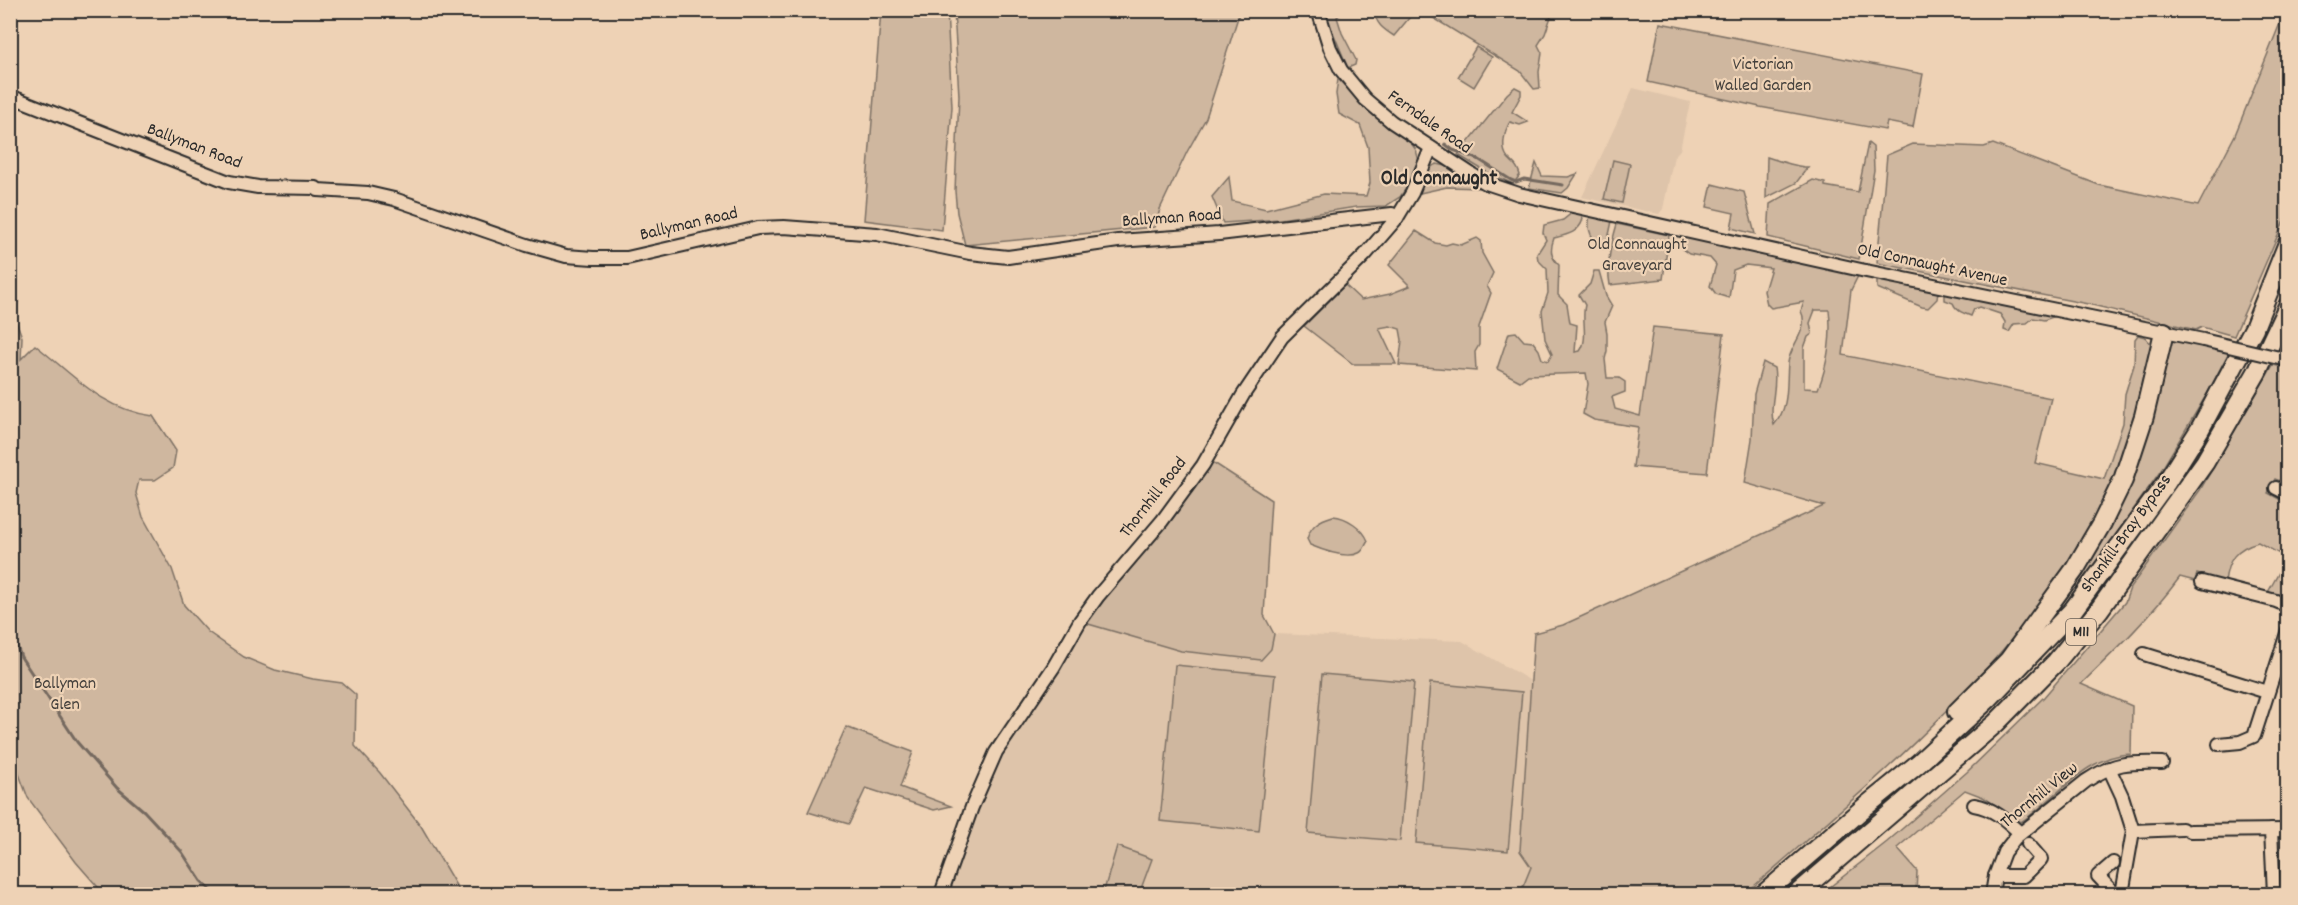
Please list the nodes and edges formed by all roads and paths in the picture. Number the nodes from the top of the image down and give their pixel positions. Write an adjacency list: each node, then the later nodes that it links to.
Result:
1 (1318, 10): 3 (street, Ferndale Road)
2 (10, 96): 5 (street, Ballyman Road)
3 (1431, 148): 4 (street, Ferndale Road); 5 (street, Thornhill Road)
4 (1569, 205): 8 (street, Old Connaught Avenue)
5 (1397, 218): 27 (street, Thornhill Road)
6 (2288, 243): 18 (highway, Shankill-Bray Bypass / M11)
7 (2288, 306): 29 (highway, Shankill-Bray Bypass / M11)
8 (2164, 332): 9 (street, Old Connaught Avenue, bridge); 18 (highway)
9 (2288, 360)
10 (2202, 582): 11 (street)
11 (2288, 606)
12 (2288, 630): 14 (street)
13 (2144, 654): 14 (street)
14 (2267, 692): 15 (street)
15 (2219, 744)
16 (2162, 763): 17 (street, Thornhill View)
17 (2109, 768): 22 (street); 23 (street, Thornhill View)
18 (1866, 806): 28 (highway, Shankill-Bray Bypass / M11)
19 (1974, 806): 23 (street)
20 (2271, 830): 21 (street); 22 (street); 32 (street)
21 (2288, 830)
22 (2133, 831): 31 (street)
23 (2020, 833): 26 (street, Thornhill View)
24 (2028, 844): 26 (street, Thornhill View)
25 (2114, 863): 31 (street)
26 (1995, 876): 30 (street)
27 (941, 894)
28 (1764, 894)
29 (1797, 894)
30 (1992, 894)
31 (2122, 894)
32 (2274, 894)

